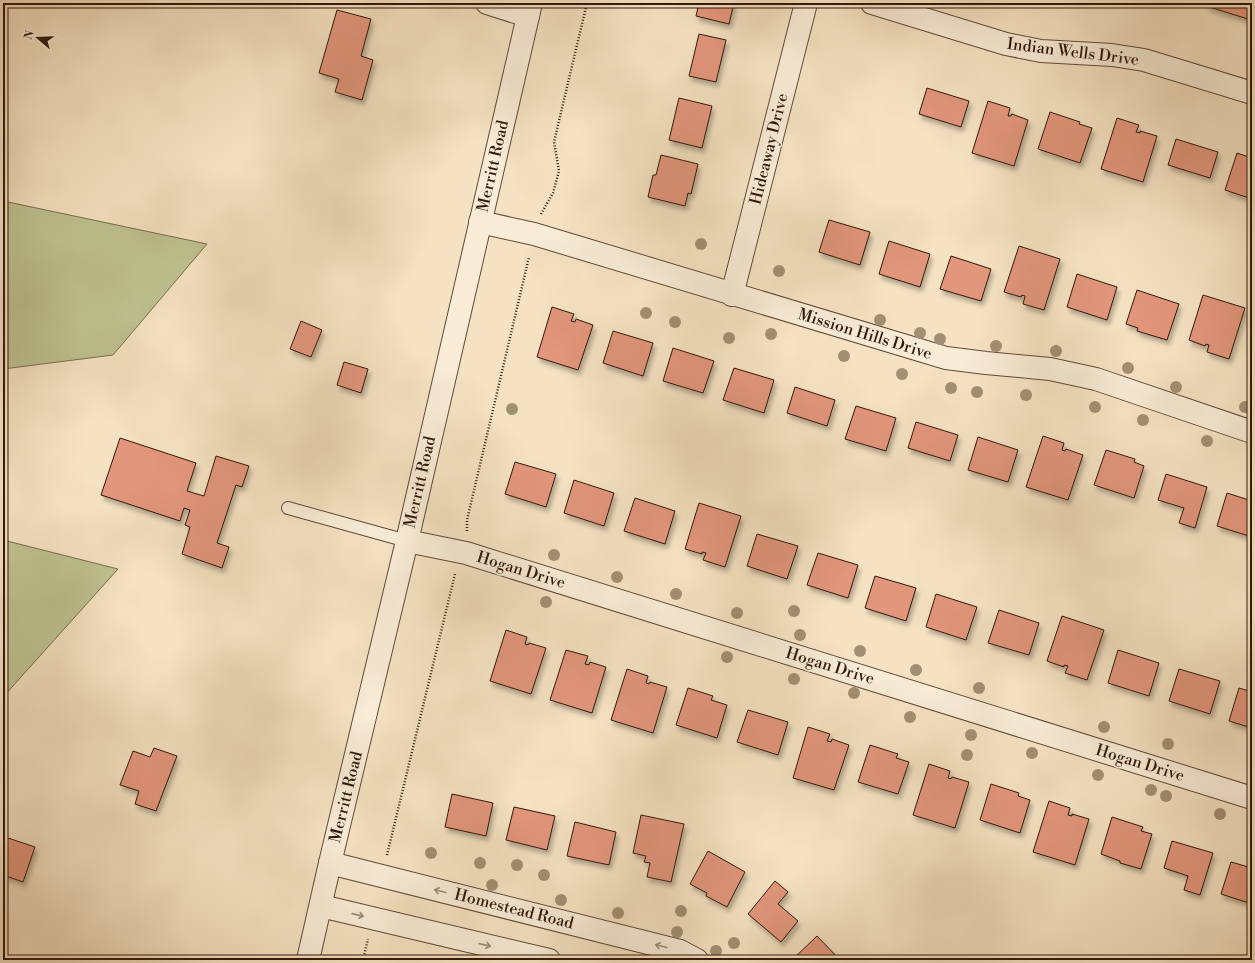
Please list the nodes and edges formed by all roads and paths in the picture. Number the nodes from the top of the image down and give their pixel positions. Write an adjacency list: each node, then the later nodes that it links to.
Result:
1 (487, 3): 5 (street)
2 (587, 3): 7 (path)
3 (806, 3): 10 (street, Hideaway Drive)
4 (872, 3): 6 (street, Indian Wells Drive)
5 (530, 9): 8 (street, Merritt Road)
6 (1252, 93)
7 (538, 218)
8 (480, 222): 10 (street, Mission Hills Drive); 14 (street, Merritt Road)
9 (530, 251): 13 (path)
10 (732, 295): 11 (street, Mission Hills Drive)
11 (1252, 432)
12 (288, 508): 14 (lane)
13 (467, 534)
14 (407, 541): 16 (street, Hogan Drive); 18 (street, Merritt Road)
15 (457, 567): 17 (path)
16 (1252, 798)
17 (386, 859)
18 (330, 863): 19 (street, Merritt Road); 24 (street, Homestead Road, one-way to 18)
19 (320, 906): 21 (street, Merritt Road); 23 (street, one-way to 23)
20 (369, 934): 22 (path)
21 (308, 960)
22 (363, 960)
23 (549, 960)
24 (697, 960)

